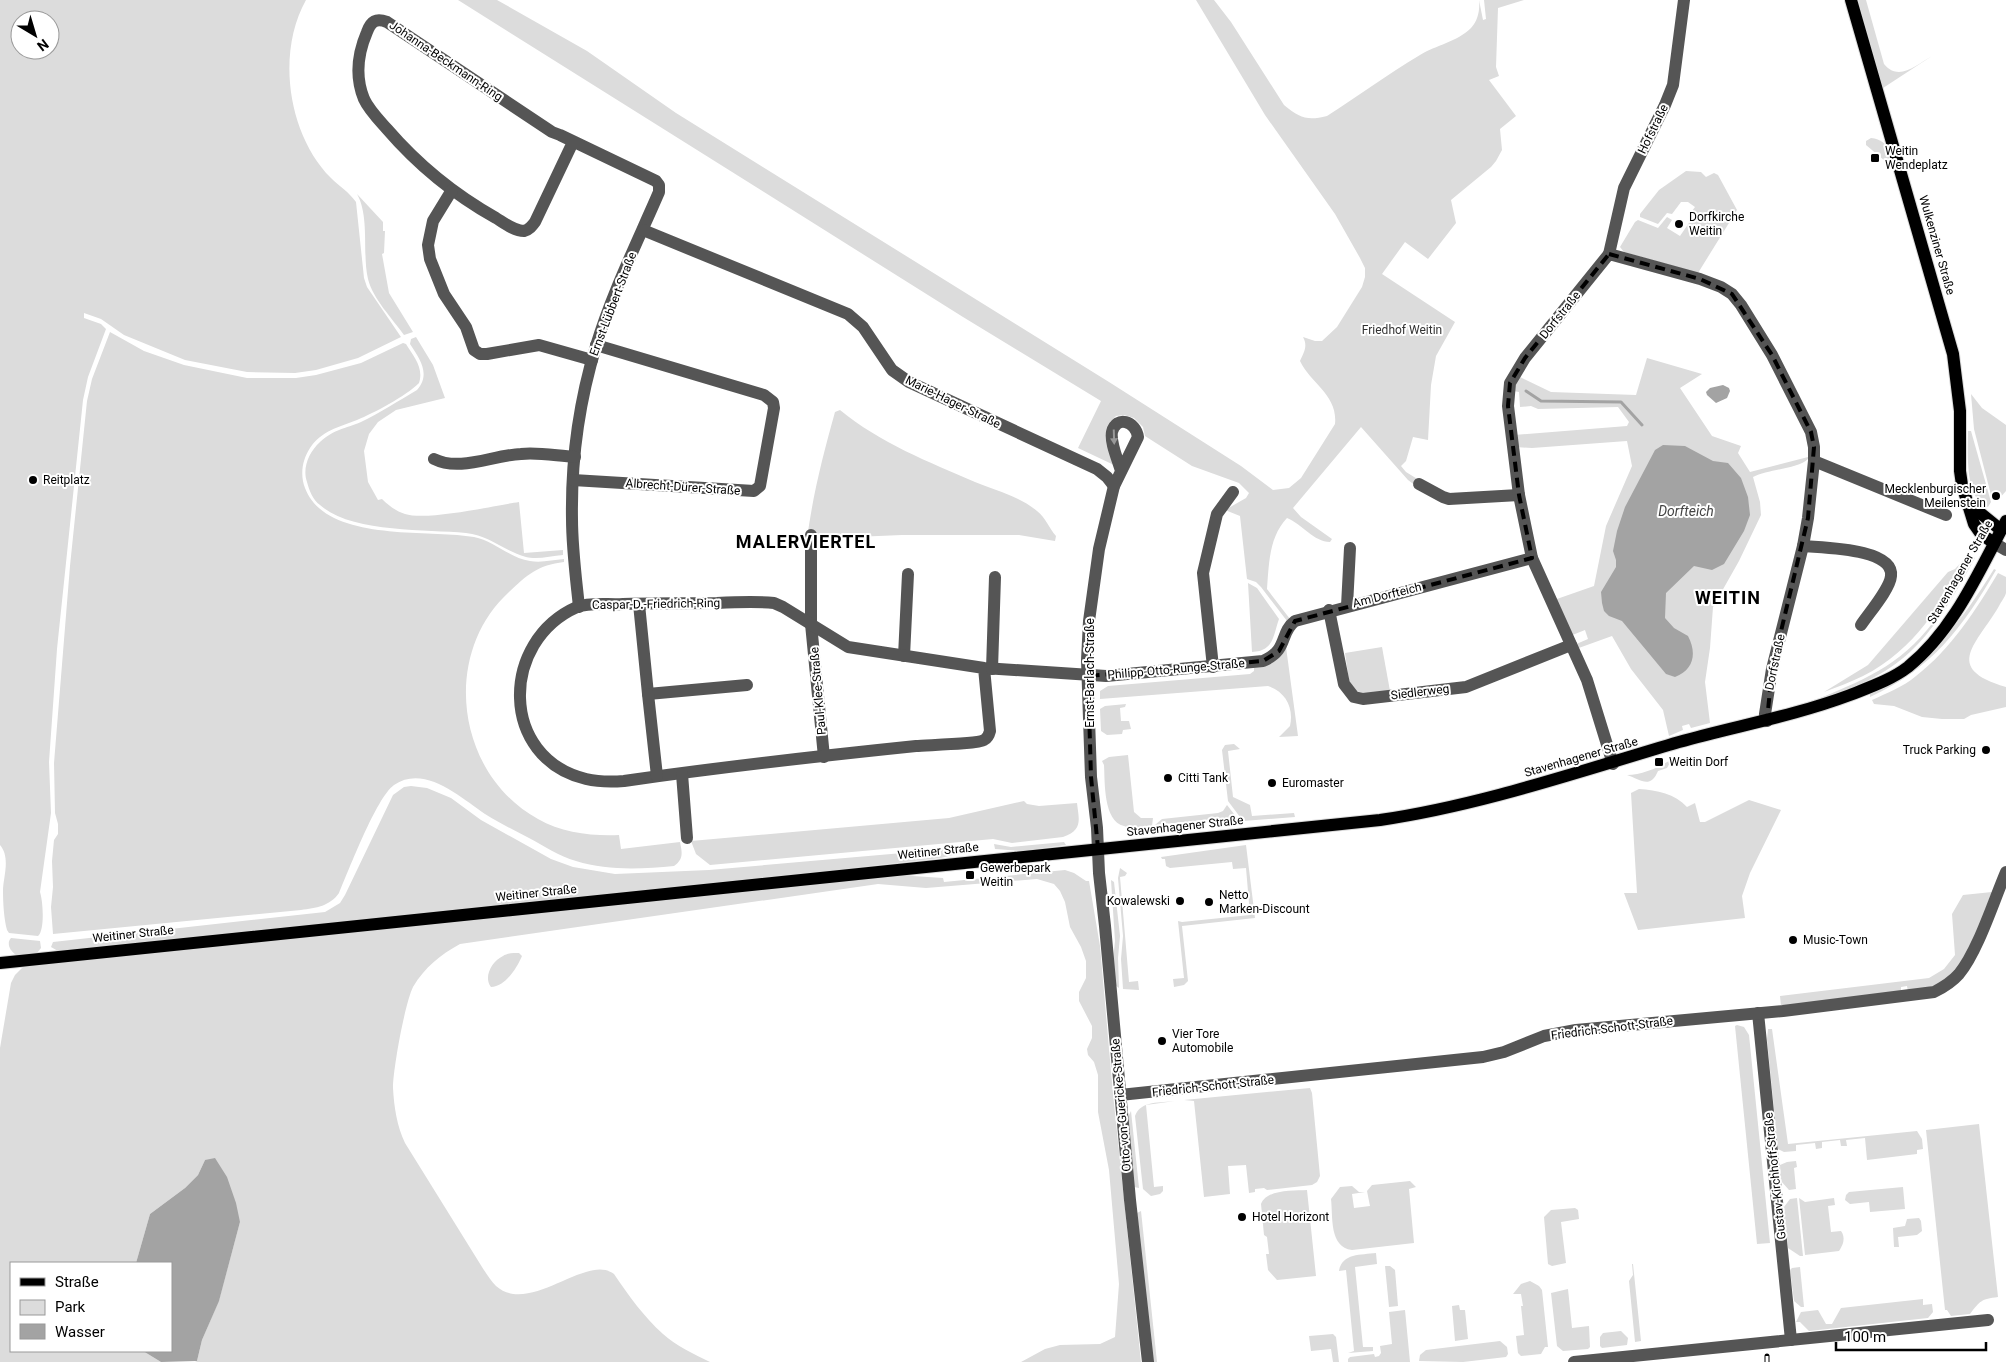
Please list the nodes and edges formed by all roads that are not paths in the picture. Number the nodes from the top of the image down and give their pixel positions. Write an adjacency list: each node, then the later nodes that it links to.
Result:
1 (1684, 0): 7 (street, Hofstraße)
2 (1852, 0): 19 (main road, Wulkenziner Straße)
3 (573, 142): 4 (street, Johanna-Beckmann-Ring); 5 (street, Johanna-Beckmann-Ring); 5 (street, Johanna-Beckmann-Ring)
4 (659, 185): 6 (street, Ernst-Lübbert-Straße)
5 (452, 190): 9 (street)
6 (643, 230): 8 (street, Ernst-Lübbert-Straße); 16 (street, Marie-Hager-Straße)
7 (1609, 254): 12 (street, Dorfstraße); 18 (street, Dorfstraße)
8 (596, 345): 9 (street, Ernst-Lübbert-Straße); 14 (street, Albrecht-Dürer-Straße)
9 (592, 360): 10 (street, Ernst-Lübbert-Straße)
10 (574, 457): 11 (street); 14 (street, Ernst-Lübbert-Straße)
11 (434, 459)
12 (1814, 461): 20 (street); 24 (street, Dorfstraße)
13 (1121, 471): 16 (street, Ernst-Barlach-Straße)
14 (573, 480): 31 (street, Ernst-Lübbert-Straße)
15 (1419, 484): 18 (street)
16 (1114, 486): 41 (street, Ernst-Barlach-Straße)
17 (1233, 492): 39 (street)
18 (1519, 495): 27 (street, Dorfstraße)
19 (1968, 503): 21 (main road); 23 (main road, Wulkenziner Straße)
20 (1946, 515)
21 (2004, 528): 23 (main road, Stavenhagener Straße)
22 (810, 535): 34 (street)
23 (1994, 543): 26 (street); 44 (main road, Stavenhagener Straße)
24 (1803, 546): 35 (street); 44 (street, Dorfstraße)
25 (1350, 548): 32 (street)
26 (2006, 550)
27 (1532, 558): 32 (street, Am Dorfteich); 36 (street, Dorfstraße)
28 (908, 574): 37 (street)
29 (995, 577): 40 (street)
30 (639, 604): 31 (street, Caspar-D.-Friedrich-Ring); 34 (street, Caspar-D.-Friedrich-Ring); 43 (street)
31 (579, 606): 48 (street, Caspar-D.-Friedrich-Ring)
32 (1347, 606): 33 (street, Am Dorfteich)
33 (1329, 610): 36 (street, Siedlerweg); 38 (street, Am Dorfteich)
34 (812, 624): 37 (street, Caspar-D.-Friedrich-Ring); 45 (street, Paul-Klee-Straße)
35 (1861, 625)
36 (1571, 645): 46 (street, Dorfstraße)
37 (904, 656): 40 (street, Caspar-D.-Friedrich-Ring)
38 (1264, 661): 39 (street, Philipp-Otto-Runge-Straße)
39 (1213, 667): 41 (street, Philipp-Otto-Runge-Straße)
40 (988, 669): 41 (street, Caspar-D.-Friedrich-Ring); 45 (street, Caspar-D.-Friedrich-Ring)
41 (1088, 676): 50 (street, Ernst-Barlach-Straße)
42 (747, 685): 43 (street)
43 (648, 694): 48 (street)
44 (1766, 721): 46 (main road, Stavenhagener Straße)
45 (824, 757): 47 (street, Caspar-D.-Friedrich-Ring)
46 (1613, 764): 50 (main road, Stavenhagener Straße)
47 (682, 774): 48 (street, Caspar-D.-Friedrich-Ring); 49 (street)
48 (657, 776)
49 (687, 838)
50 (1098, 848): 51 (main road, Stavenhagener Straße); 55 (street, Otto-von-Guericke-Straße)
51 (1074, 851): 53 (main road, Weitiner Straße)
52 (2006, 872): 54 (street, Friedrich-Schott-Straße)
53 (0, 963)
54 (1758, 1013): 55 (street, Friedrich-Schott-Straße); 57 (street, Gustav-Kirchhoff-Straße)
55 (1120, 1095): 58 (street, Otto-von-Guericke-Straße)
56 (1988, 1320): 57 (street)
57 (1791, 1340): 59 (street)
58 (1148, 1362)
59 (1574, 1362)

